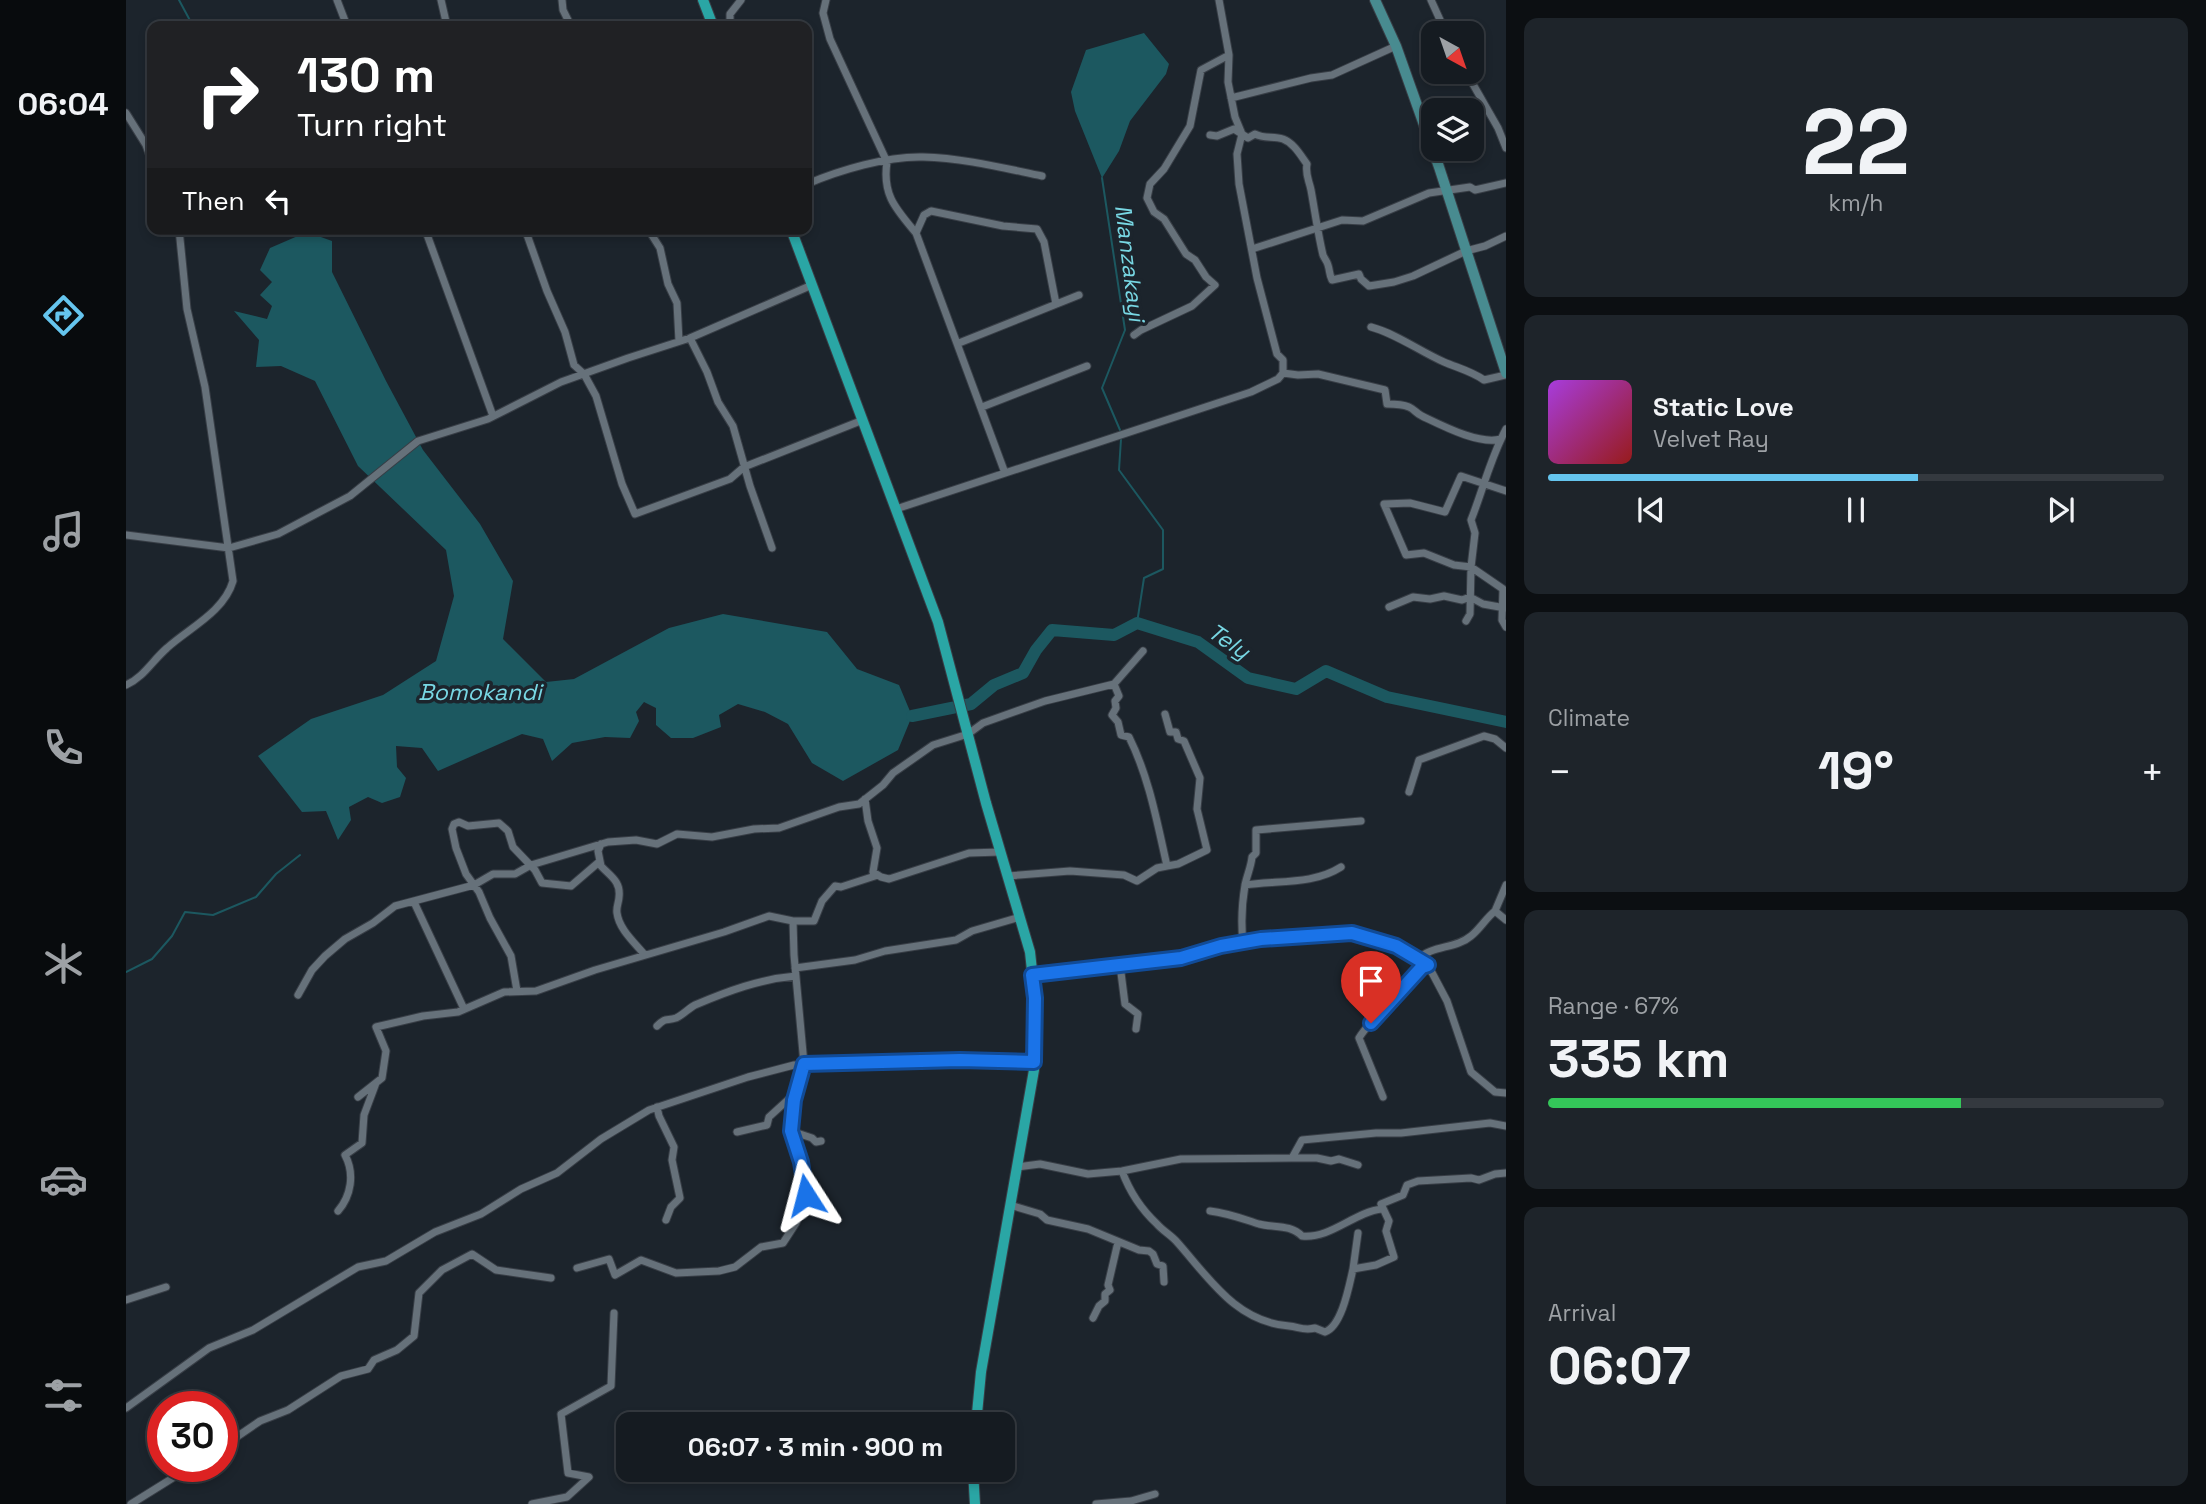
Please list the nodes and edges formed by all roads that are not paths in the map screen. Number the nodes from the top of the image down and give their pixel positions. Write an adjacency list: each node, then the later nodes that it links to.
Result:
1 (337, 0): 10 (street)
2 (441, 0): 11 (street)
3 (562, 0): 12 (street)
4 (703, 0): 13 (main road)
5 (741, 0): 14 (street)
6 (826, 0): 25 (street)
7 (1219, 0): 17 (street)
8 (1375, 0): 16 (street)
9 (1431, 0): 15 (street)
10 (344, 21)
11 (446, 21)
12 (568, 21)
13 (711, 21)
14 (730, 21)
15 (1441, 21)
16 (1396, 46): 19 (street); 29 (street)
17 (1229, 55): 19 (street); 44 (street)
18 (1473, 84): 24 (street)
19 (1231, 98): 21 (street)
20 (126, 113): 23 (street)
21 (1242, 134): 22 (street); 30 (street); 38 (street)
22 (1210, 135)
23 (147, 148)
24 (1506, 148)
25 (887, 162): 26 (street); 27 (street); 31 (street)
26 (1042, 176)
27 (812, 182)
28 (1506, 183): 29 (street)
29 (1446, 190): 30 (street); 39 (street)
30 (1318, 229): 38 (street); 39 (street)
31 (916, 233): 42 (street); 47 (street)
32 (180, 235): 63 (street)
33 (427, 235): 53 (street)
34 (527, 235): 50 (street)
35 (652, 235): 46 (street)
36 (793, 235): 40 (main road)
37 (1506, 236): 39 (street)
38 (1252, 250): 49 (street)
39 (1466, 251): 51 (street)
40 (813, 285): 45 (street); 54 (main road)
41 (1079, 295): 42 (street)
42 (1056, 304): 47 (street)
43 (1371, 327): 51 (street)
44 (1134, 335)
45 (690, 338): 46 (street); 57 (street)
46 (679, 341): 50 (street)
47 (959, 343): 52 (street)
48 (1087, 366): 52 (street)
49 (1283, 373): 56 (street); 58 (street)
50 (584, 374): 53 (street); 57 (street)
51 (1506, 374)
52 (982, 407): 58 (street)
53 (493, 416): 63 (street)
54 (863, 420): 57 (street); 61 (main road)
55 (1506, 429): 56 (street)
56 (1501, 439): 59 (street)
57 (744, 467): 64 (street)
58 (1005, 472): 61 (street)
59 (1484, 482): 60 (street); 65 (street); 65 (street)
60 (1506, 491)
61 (896, 509): 75 (main road)
62 (126, 535): 63 (street)
63 (229, 548): 73 (street)
64 (772, 548)
65 (1471, 567): 66 (street); 68 (street)
66 (1470, 597): 67 (street); 68 (street); 69 (street)
67 (1389, 607)
68 (1504, 608): 70 (street)
69 (1466, 621)
70 (1506, 627)
71 (1143, 651): 72 (street)
72 (1114, 684): 75 (street); 84 (street)
73 (126, 685)
74 (1165, 714): 84 (street)
75 (967, 728): 78 (street); 81 (main road)
76 (1506, 748): 77 (street)
77 (1409, 792)
78 (866, 799): 80 (street); 86 (street)
79 (1361, 821): 88 (street)
80 (601, 844): 82 (street); 83 (street)
81 (1000, 852): 86 (street); 87 (main road)
82 (599, 862): 83 (street); 97 (street)
83 (531, 864): 89 (street); 89 (street)
84 (1167, 866): 87 (street)
85 (1341, 867): 88 (street)
86 (878, 875): 95 (street)
87 (1007, 876): 93 (main road)
88 (1245, 884): 96 (street)
89 (474, 885): 91 (street); 103 (street)
90 (1506, 886): 92 (street)
91 (414, 902): 104 (street); 105 (street)
92 (1495, 911): 94 (street); 98 (street)
93 (1020, 917): 101 (street); 102 (main road)
94 (1506, 920)
95 (793, 921): 97 (street); 101 (street)
96 (1243, 942): 98 (street); 99 (street)
97 (644, 954): 103 (street)
98 (1418, 959): 100 (street)
99 (1120, 965): 102 (street); 107 (street)
100 (1428, 965): 111 (street); 113 (street)
101 (795, 972): 106 (street); 109 (street)
102 (1032, 975): 108 (main road)
103 (517, 991): 105 (street)
104 (298, 995)
105 (464, 1009): 110 (street)
106 (657, 1026)
107 (1136, 1029)
108 (1034, 1062): 109 (street); 124 (main road)
109 (804, 1064): 114 (street); 115 (street)
110 (377, 1082): 112 (street); 130 (street)
111 (1506, 1093)
112 (358, 1097)
113 (1383, 1097)
114 (794, 1100): 117 (street); 118 (street)
115 (657, 1107): 120 (street); 142 (street)
116 (1506, 1126): 122 (street)
117 (791, 1131): 119 (street); 134 (street)
118 (737, 1132)
119 (821, 1141)
120 (674, 1147): 121 (street); 131 (street)
121 (667, 1152)
122 (1292, 1158): 123 (street); 125 (street)
123 (1358, 1165)
124 (1017, 1167): 125 (street); 127 (main road)
125 (1122, 1171): 135 (street)
126 (1506, 1173): 128 (street)
127 (1010, 1205): 133 (street); 143 (main road)
128 (1382, 1209): 129 (street); 135 (street)
129 (1210, 1210)
130 (338, 1211)
131 (666, 1220)
132 (1358, 1233): 135 (street)
133 (1118, 1242): 137 (street); 141 (street)
134 (578, 1268)
135 (1353, 1269)
136 (551, 1278): 144 (street)
137 (1164, 1282)
138 (166, 1287): 139 (street)
139 (126, 1300)
140 (614, 1313): 149 (street)
141 (1093, 1318)
142 (126, 1408)
143 (977, 1412)
144 (238, 1436)
145 (166, 1482): 148 (street)
146 (974, 1482): 150 (main road)
147 (1155, 1494): 151 (street)
148 (131, 1504)
149 (532, 1504)
150 (975, 1504)
151 (1096, 1504)

